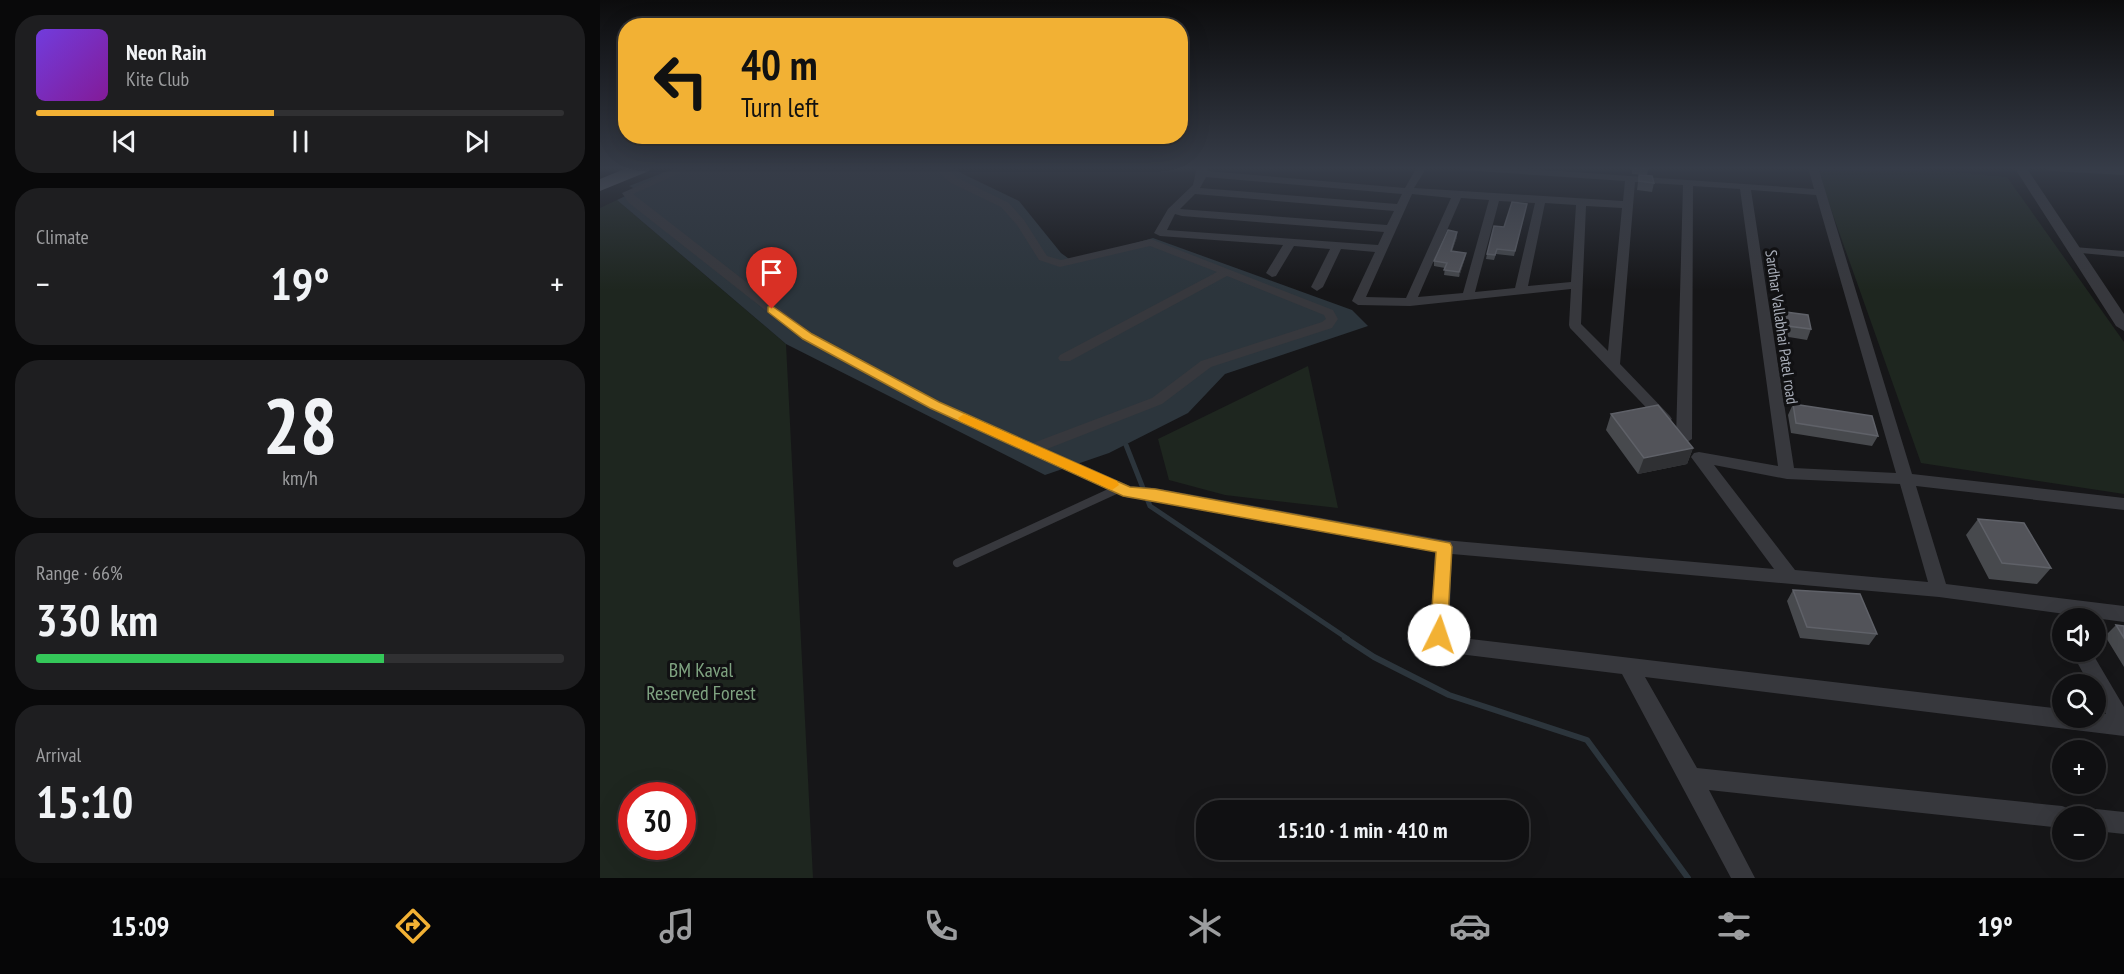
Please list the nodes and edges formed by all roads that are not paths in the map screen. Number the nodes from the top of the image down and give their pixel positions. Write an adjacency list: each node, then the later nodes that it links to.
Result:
1 (642, 208): 33 (street)
2 (1007, 208): 21 (street)
3 (1175, 208): 14 (street)
4 (1401, 208): 15 (street)
5 (1451, 208): 27 (street)
6 (1492, 208): 26 (street)
7 (1539, 208): 25 (street)
8 (1581, 208): 23 (street)
9 (1629, 208): 31 (street)
10 (1688, 208): 32 (street)
11 (1748, 208): 35 (street, Sardhar Vallabhai Patel road)
12 (1825, 208): 36 (street)
13 (2047, 208): 19 (street)
14 (1173, 210): 15 (street); 16 (street)
15 (1392, 229): 18 (street)
16 (1291, 242): 17 (street); 22 (street)
17 (1337, 246): 18 (street); 24 (street)
18 (1383, 249): 27 (street)
19 (2074, 250): 20 (street); 28 (street)
20 (2124, 254)
21 (1226, 272): 30 (street); 33 (street)
22 (1272, 273)
23 (1577, 285): 25 (street); 31 (street)
24 (1317, 287)
25 (1521, 290): 26 (street)
26 (1468, 296): 27 (street)
27 (1410, 302)
28 (2117, 306): 29 (street)
29 (2124, 326)
30 (1065, 358)
31 (1613, 365): 32 (street)
32 (1684, 439): 34 (street)
33 (1032, 449): 37 (street)
34 (1699, 457): 35 (street); 41 (street)
35 (1787, 472): 36 (street)
36 (1906, 479): 38 (street); 42 (street)
37 (1124, 490): 39 (street); 40 (lane)
38 (2124, 504)
39 (1444, 547): 41 (street); 47 (street)
40 (957, 563)
41 (1790, 577): 42 (street)
42 (1939, 590): 43 (street)
43 (2052, 611)
44 (2106, 613): 45 (street)
45 (2124, 614)
46 (2087, 662): 48 (street)
47 (1628, 666): 48 (street); 49 (street)
48 (2124, 726)
49 (1690, 778): 50 (street); 53 (street)
50 (2052, 816)
51 (2106, 821): 52 (street)
52 (2124, 824)
53 (1743, 878)

